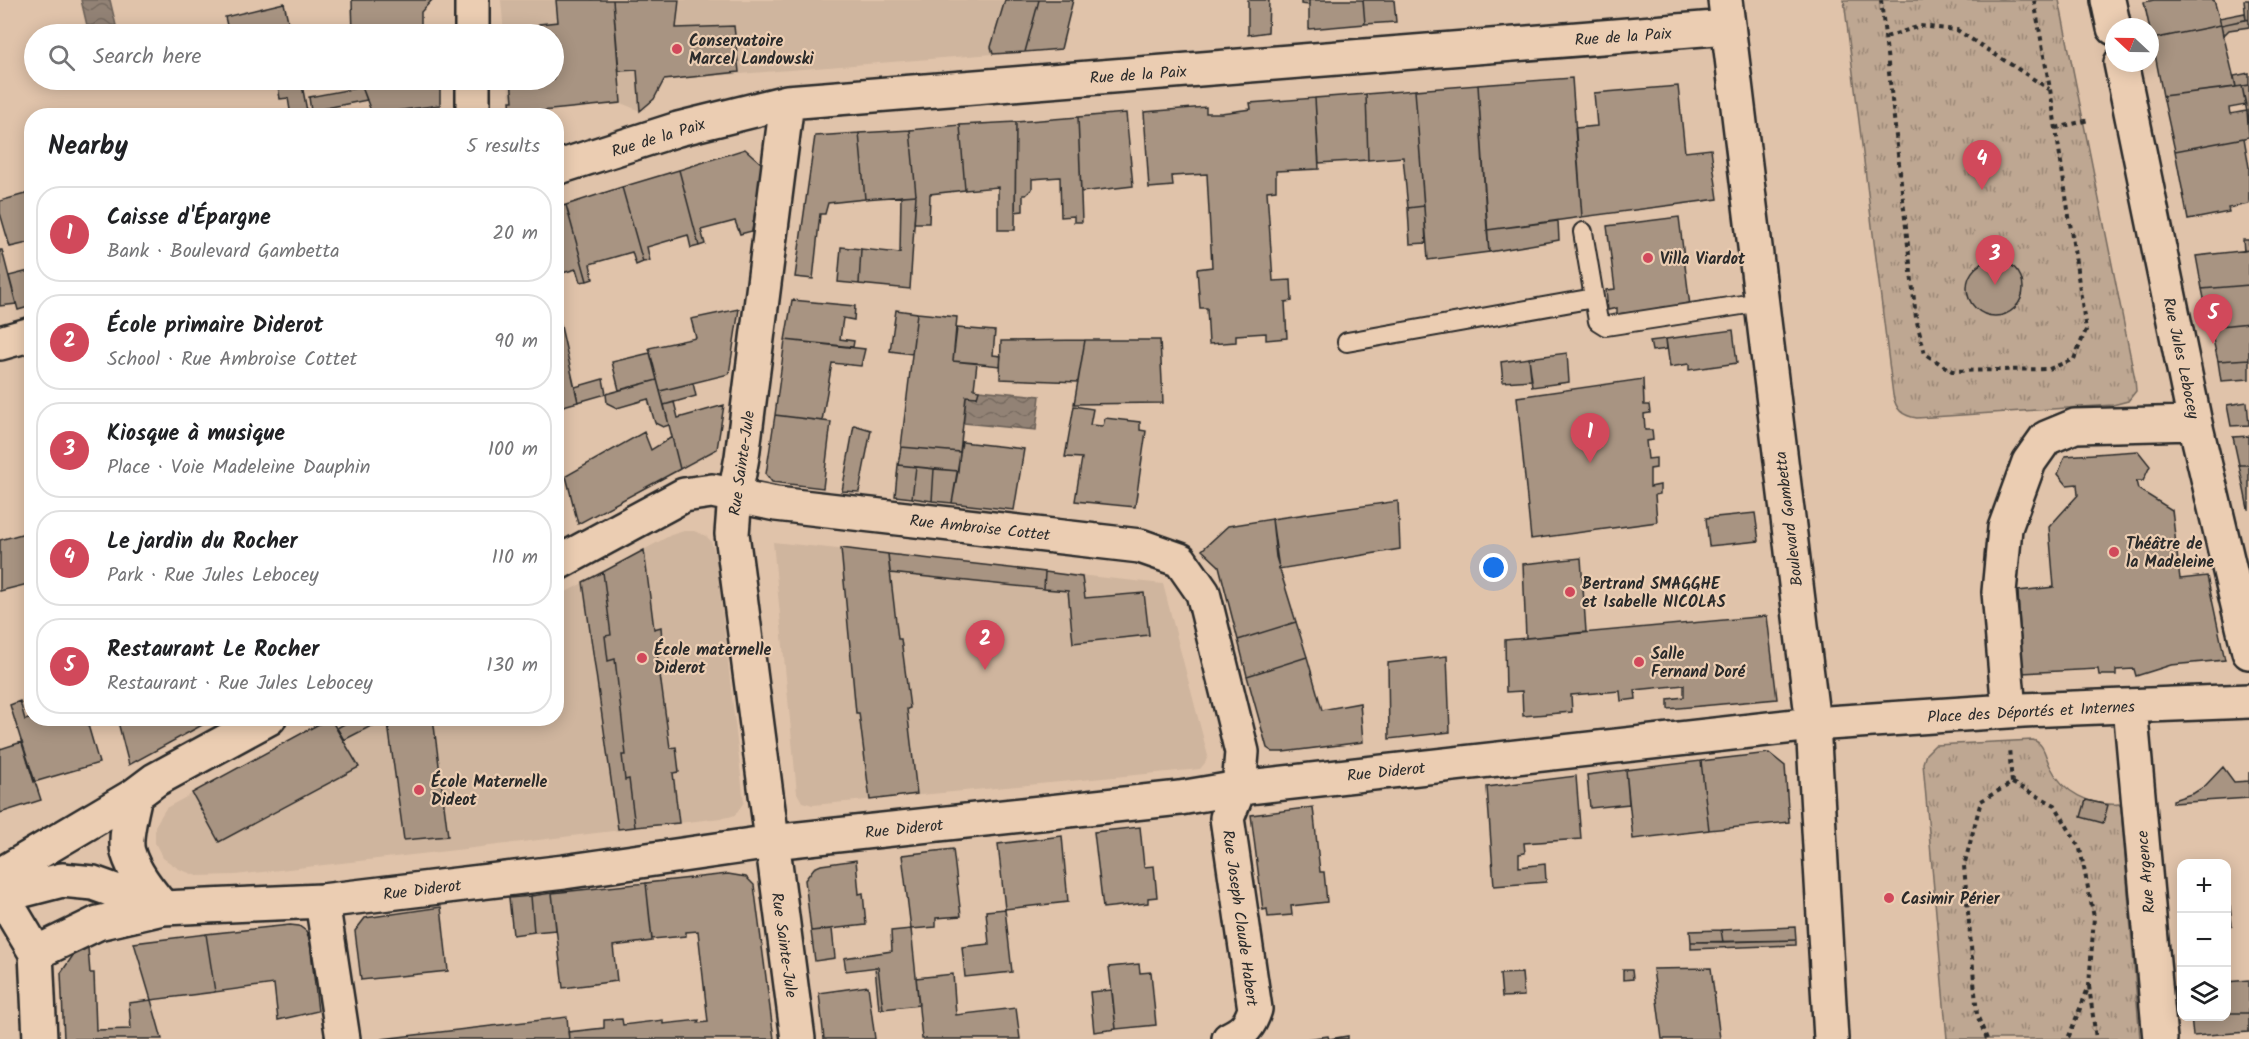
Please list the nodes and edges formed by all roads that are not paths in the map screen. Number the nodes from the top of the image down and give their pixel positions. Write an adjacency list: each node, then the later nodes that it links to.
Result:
1 (472, 0): 5 (street)
2 (2108, 0): 4 (street)
3 (1727, 14): 8 (street, Rue de la Paix); 13 (street, Boulevard Gambetta)
4 (2112, 18)
5 (472, 24)
6 (2123, 72): 17 (street, Rue Jules Lebocey)
7 (473, 90): 9 (street)
8 (787, 102): 10 (street, Rue de la Paix); 18 (street, Rue Sainte-Jule)
9 (473, 108)
10 (564, 165)
11 (1582, 232): 12 (lane)
12 (1594, 298): 13 (lane); 15 (lane)
13 (1761, 302): 23 (street, Boulevard Gambetta)
14 (24, 336): 16 (street)
15 (1347, 342)
16 (0, 343)
17 (2195, 423): 20 (street, Rue Jules Lebocey); 25 (street)
18 (735, 495): 19 (street, Rue Ambroise Cottet); 26 (street, Rue Ambroise Cottet); 28 (street, Rue Sainte-Jule)
19 (564, 560)
20 (2249, 652)
21 (2249, 701): 22 (street, Place des Déportés et Internes)
22 (2130, 706): 25 (street, Place des Déportés et Internes); 39 (street, Rue Argence)
23 (1813, 724): 25 (street, Place des Déportés et Internes); 26 (street, Rue Diderot); 38 (street, Boulevard Gambetta)
24 (254, 726): 27 (street)
25 (2009, 726)
26 (1239, 788): 28 (street, Rue Diderot); 37 (street, Rue Joseph Claude Habert)
27 (135, 795): 29 (street); 32 (street)
28 (772, 842): 31 (street, Rue Diderot); 36 (street, Rue Sainte-Jule)
29 (0, 875)
30 (0, 896): 32 (street, Rue Diderot); 33 (street)
31 (322, 901): 32 (street, Rue Diderot); 35 (street)
32 (163, 909): 33 (street)
33 (36, 953): 34 (street)
34 (40, 1039)
35 (343, 1039)
36 (798, 1039)
37 (1229, 1039)
38 (1832, 1039)
39 (2160, 1039)

